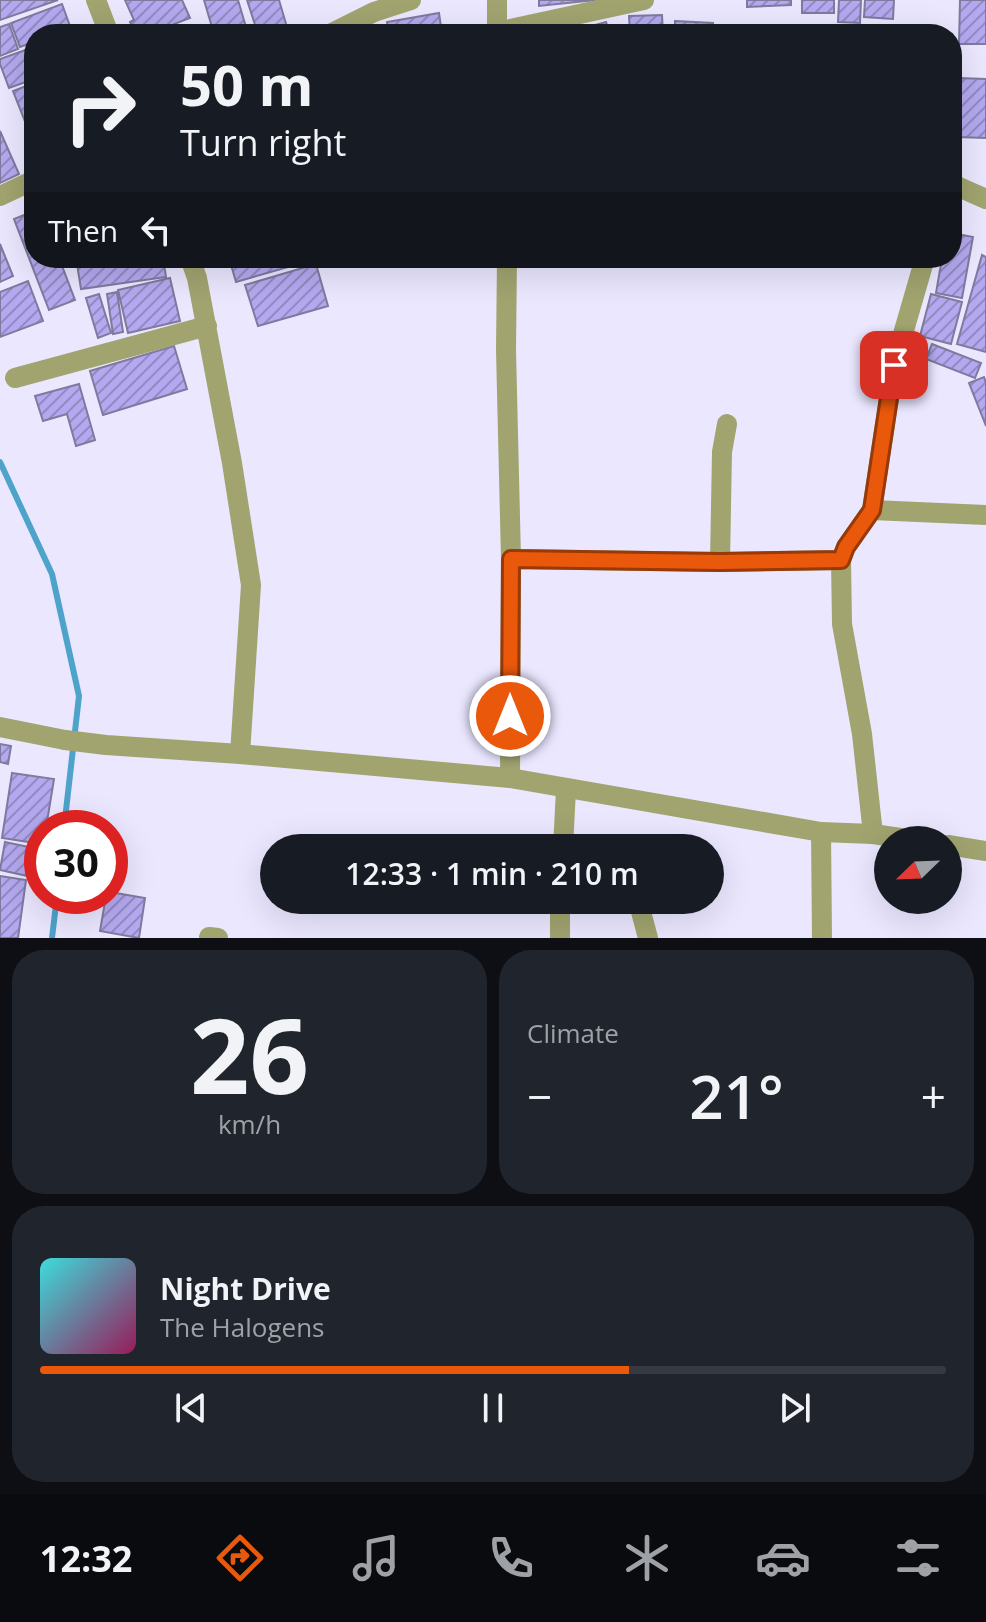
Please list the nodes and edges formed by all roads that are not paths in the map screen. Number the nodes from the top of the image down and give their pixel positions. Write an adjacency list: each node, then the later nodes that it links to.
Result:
1 (96, 0): 5 (street)
2 (411, 0): 6 (street)
3 (497, 0): 7 (street)
4 (644, 0): 8 (street)
5 (105, 24)
6 (350, 24)
7 (497, 24)
8 (537, 24)
9 (24, 185): 11 (street)
10 (962, 188): 12 (street)
11 (0, 196)
12 (986, 199)
13 (194, 268): 16 (street)
14 (507, 268): 21 (street)
15 (922, 268): 19 (street)
16 (207, 326): 17 (street); 25 (street)
17 (15, 378)
18 (727, 424): 23 (street)
19 (872, 510): 20 (street); 22 (street)
20 (986, 515)
21 (511, 559): 23 (street); 26 (street)
22 (841, 560): 23 (street); 30 (street)
23 (720, 562)
24 (0, 727): 25 (street)
25 (240, 754): 26 (street)
26 (510, 778): 27 (street)
27 (566, 789): 28 (street); 29 (street)
28 (821, 832): 30 (street); 39 (street)
29 (564, 834)
30 (873, 834)
31 (962, 847): 32 (street)
32 (986, 851)
33 (560, 914): 37 (street)
34 (642, 914): 38 (street)
35 (209, 937): 36 (street)
36 (218, 938)
37 (560, 938)
38 (648, 938)
39 (822, 938)

